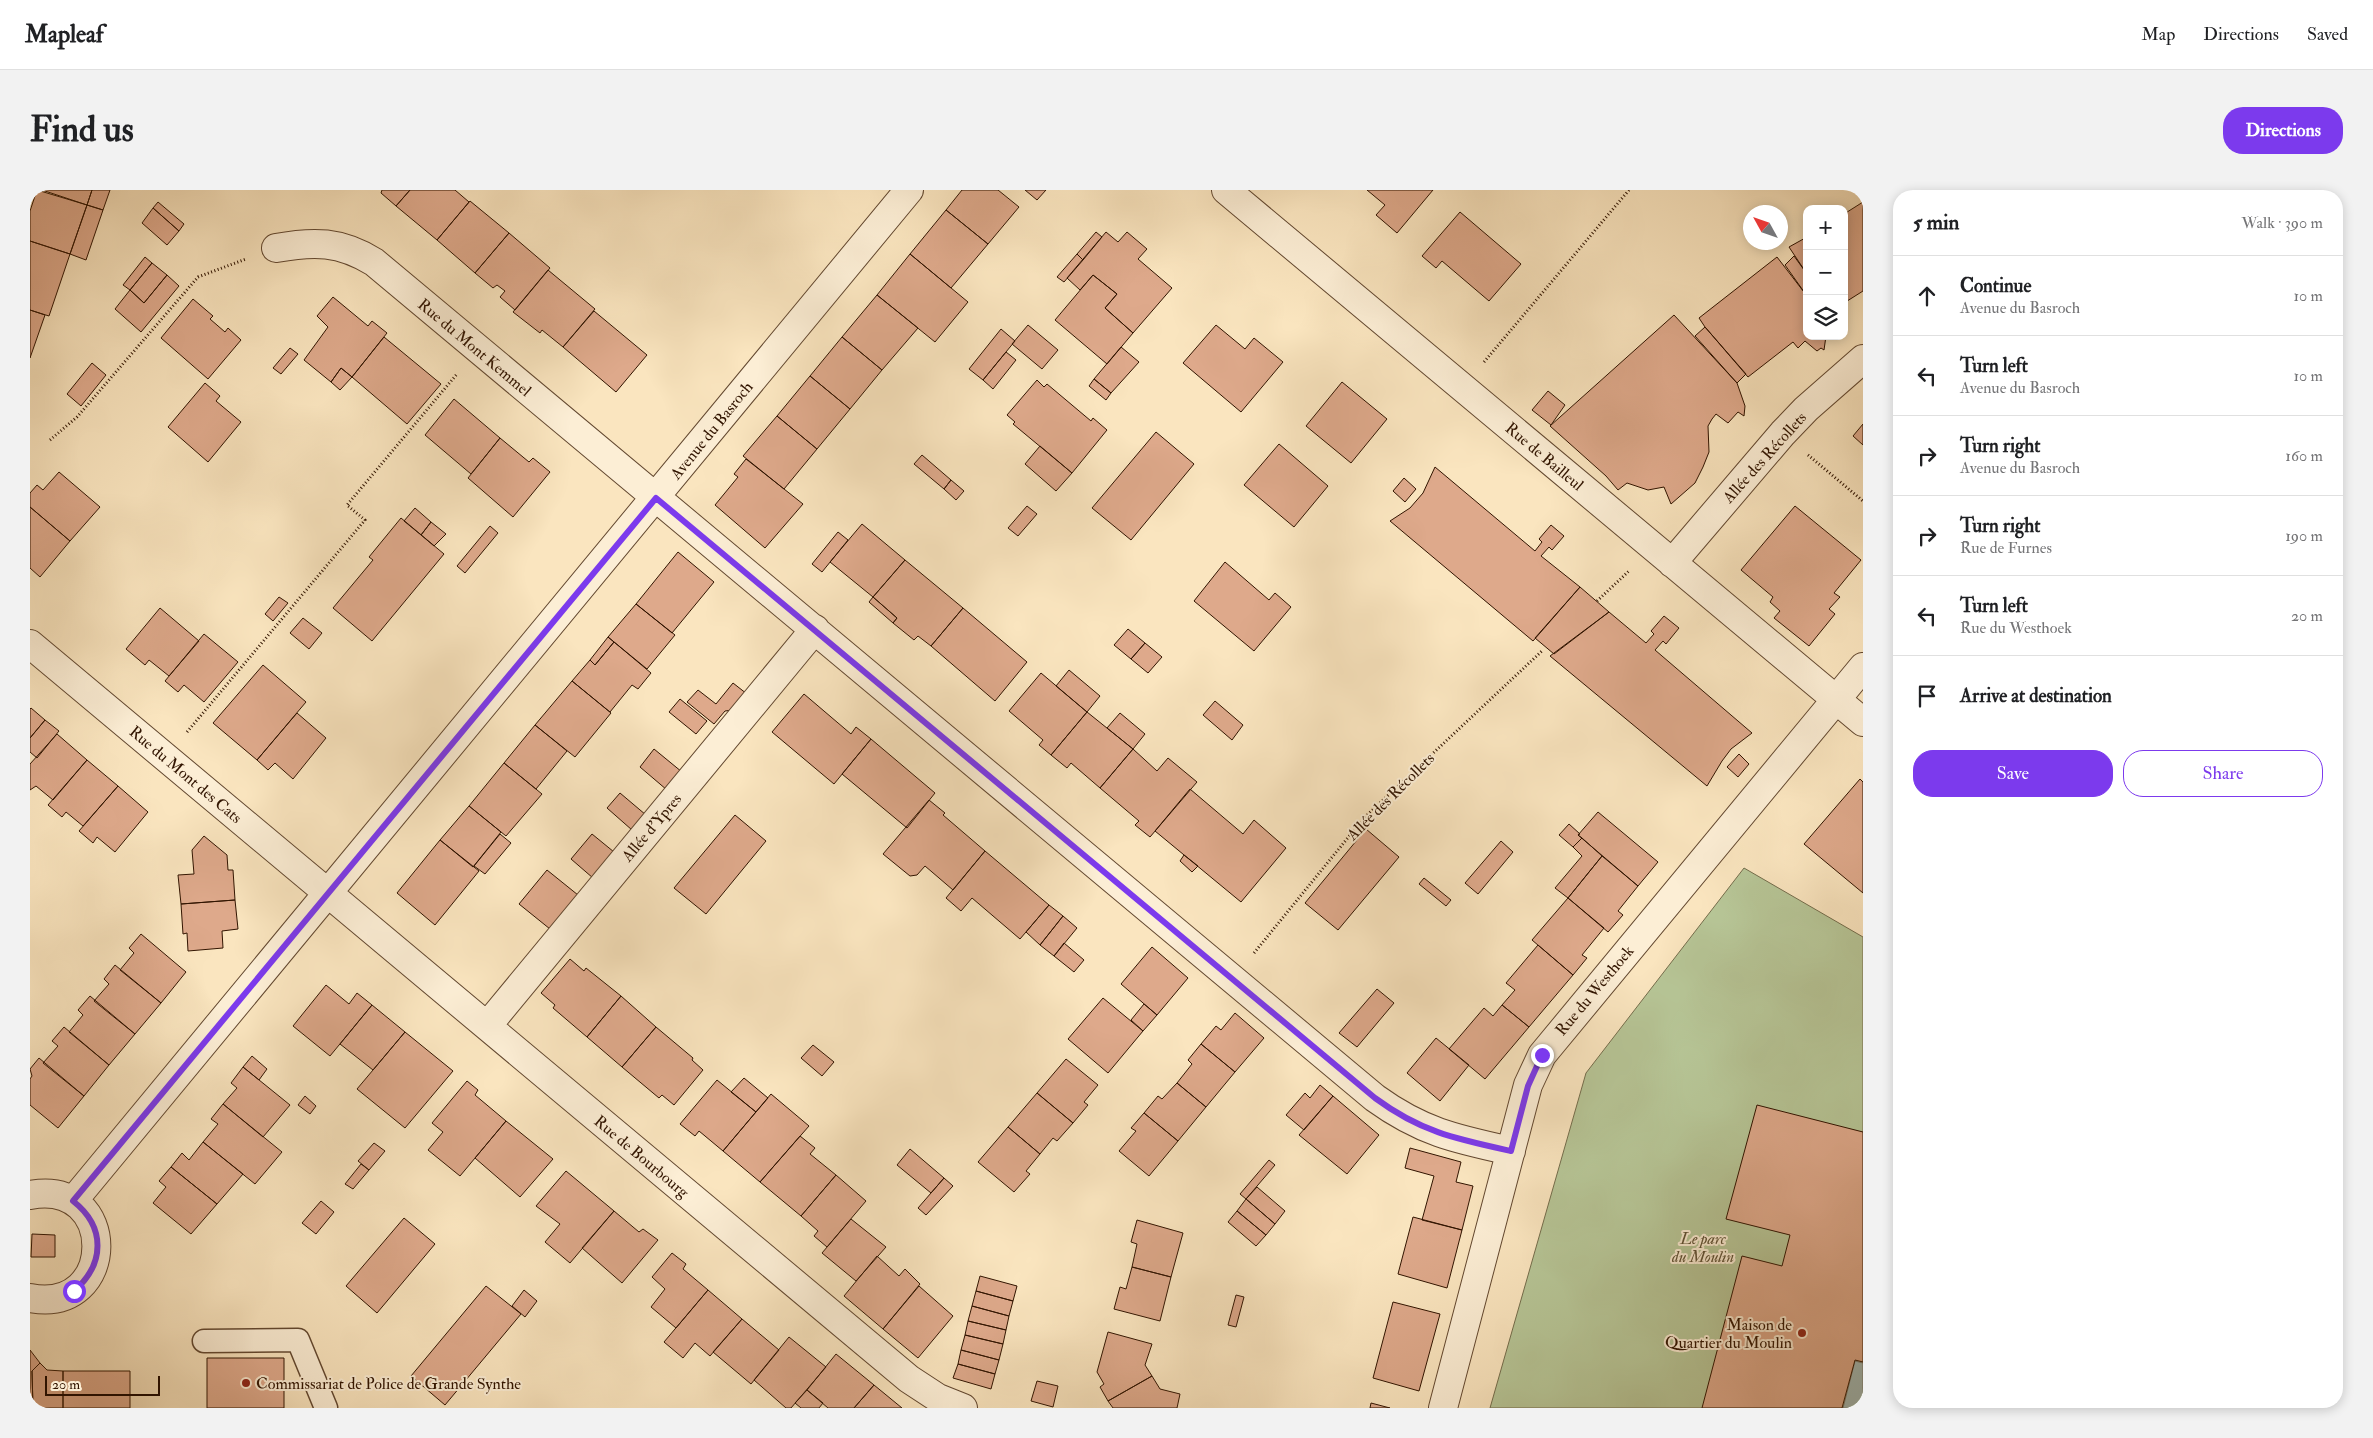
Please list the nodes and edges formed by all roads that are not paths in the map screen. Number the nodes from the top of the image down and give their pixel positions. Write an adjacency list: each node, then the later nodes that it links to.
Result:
1 (909, 190): 5 (street, Avenue du Basroch)
2 (1226, 190): 6 (street, Rue de Bailleul)
3 (276, 248): 5 (street, Rue du Mont Kemmel)
4 (1863, 359): 6 (street, Allée des Récollets)
5 (656, 498): 7 (street, Rue du Mont Kemmel); 12 (street, Avenue du Basroch)
6 (1663, 555): 10 (street, Rue de Bailleul)
7 (814, 629): 13 (street, Allée d'Ypres); 14 (street, Rue du Mont Kemmel)
8 (34, 646): 12 (street, Rue du Mont des Cats)
9 (1863, 667): 10 (street, Rue du Westhoek)
10 (1836, 700): 11 (street, Rue de Bailleul); 14 (street, Rue du Westhoek)
11 (1863, 722)
12 (329, 892): 13 (street, Rue de Bourbourg); 16 (street, Avenue du Basroch)
13 (487, 1026): 20 (street, Rue de Bourbourg)
14 (1511, 1151): 21 (street, Rue du Westhoek)
15 (30, 1195): 16 (street)
16 (73, 1201): 17 (street)
17 (30, 1298)
18 (204, 1340): 19 (lane)
19 (326, 1408)
20 (963, 1408)
21 (1443, 1408)

